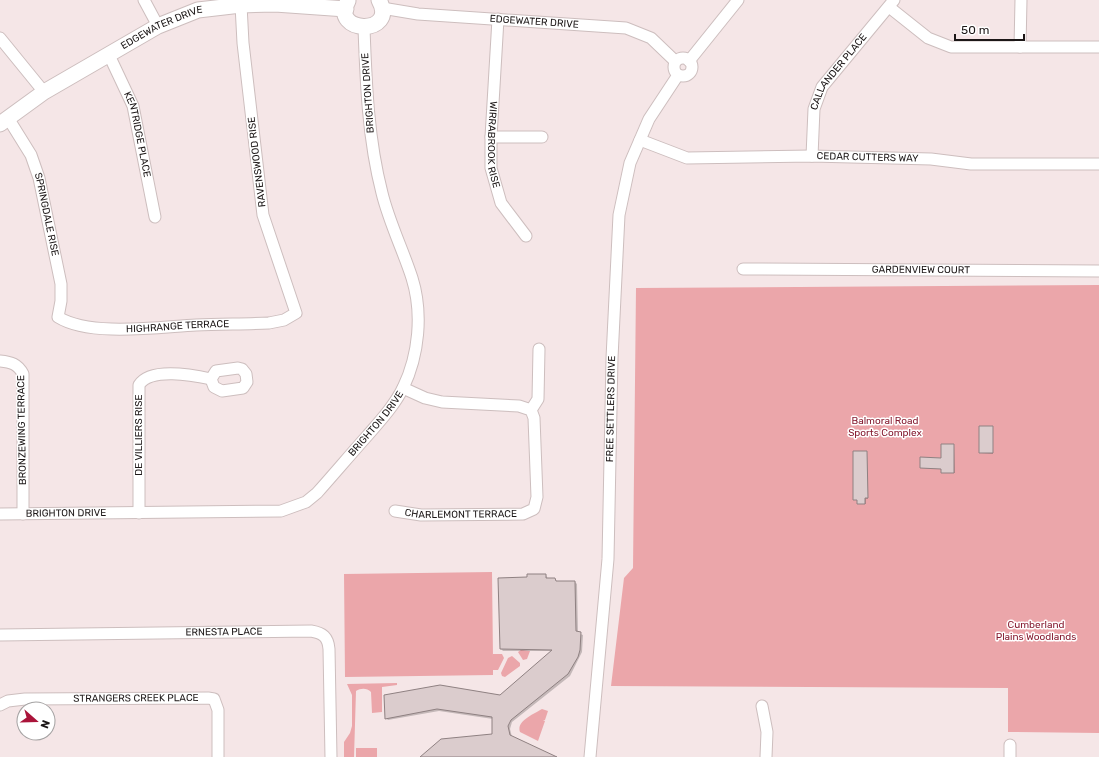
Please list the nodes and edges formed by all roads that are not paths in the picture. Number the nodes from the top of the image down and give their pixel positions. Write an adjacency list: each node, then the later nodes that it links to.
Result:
1 (144, 0): 9 (street)
2 (738, 0): 15 (street)
3 (1021, 0): 12 (street)
4 (380, 4): 8 (street, EDGEWATER DRIVE); 10 (street)
5 (892, 4): 12 (street); 23 (street, CALLANDER PLACE)
6 (347, 5): 7 (street, EDGEWATER DRIVE); 10 (street)
7 (241, 6): 9 (street, EDGEWATER DRIVE); 29 (street, RAVENSWOOD RISE)
8 (498, 19): 16 (street, EDGEWATER DRIVE); 20 (street, WIRRABROOK RISE)
9 (158, 26): 14 (street, EDGEWATER DRIVE)
10 (364, 28): 34 (street, BRIGHTON DRIVE)
11 (0, 38): 18 (street)
12 (1020, 47): 13 (street)
13 (1099, 47)
14 (109, 55): 18 (street, EDGEWATER DRIVE); 25 (street, KENTRIDGE PLACE)
15 (689, 61): 16 (street); 17 (street)
16 (675, 62): 17 (street)
17 (678, 75): 22 (street, FREE SETTLERS DRIVE)
18 (44, 92): 19 (street, EDGEWATER DRIVE)
19 (4, 121): 30 (street, SPRINGDALE RISE)
20 (491, 137): 21 (street); 26 (street, WIRRABROOK RISE)
21 (542, 137)
22 (640, 140): 23 (street, CEDAR CUTTERS WAY); 46 (street, FREE SETTLERS DRIVE)
23 (812, 156): 24 (street, CEDAR CUTTERS WAY)
24 (1099, 164)
25 (155, 217)
26 (526, 236)
27 (743, 269): 28 (street, GARDENVIEW COURT)
28 (1099, 271)
29 (296, 313): 30 (street, HIGHRANGE TERRACE)
30 (58, 317)
31 (539, 348): 35 (street)
32 (0, 361): 39 (street, BRONZEWING TERRACE)
33 (211, 379): 37 (street, DE VILLIERS RISE)
34 (403, 388): 35 (street); 37 (street, BRIGHTON DRIVE)
35 (531, 410): 36 (street, CHARLEMONT TERRACE)
36 (395, 511)
37 (139, 513): 39 (street, BRIGHTON DRIVE)
38 (0, 514): 39 (street, BRIGHTON DRIVE)
39 (23, 514)
40 (0, 635): 45 (street, ERNESTA PLACE)
41 (0, 705): 44 (street, STRANGERS CREEK PLACE)
42 (762, 706): 47 (street)
43 (1010, 745): 48 (street)
44 (218, 757)
45 (331, 757)
46 (590, 757)
47 (766, 757)
48 (1010, 757)

